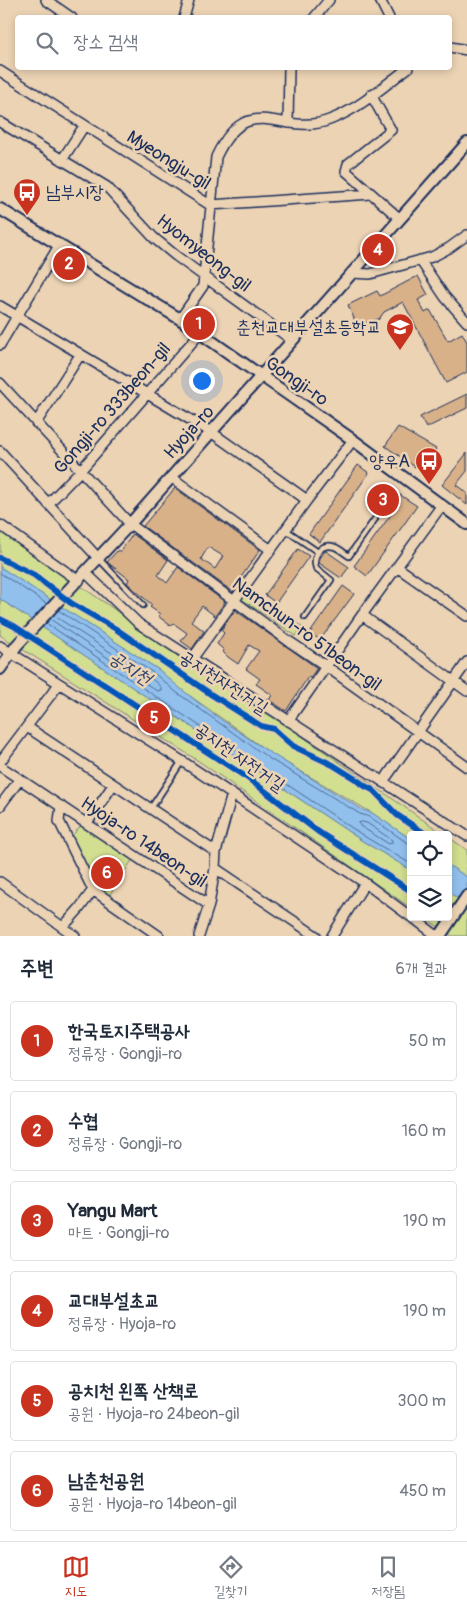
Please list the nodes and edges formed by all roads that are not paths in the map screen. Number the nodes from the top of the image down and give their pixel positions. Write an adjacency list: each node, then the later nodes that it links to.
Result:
1 (46, 0): 5 (street)
2 (189, 0): 6 (street)
3 (329, 0): 7 (street)
4 (380, 0): 8 (street)
5 (68, 15)
6 (185, 15)
7 (316, 15)
8 (388, 15)
9 (452, 47): 10 (street)
10 (467, 50)
11 (289, 70): 16 (street)
12 (405, 70): 14 (street)
13 (0, 71): 17 (street, Myeongju-gil)
14 (371, 95): 16 (street); 20 (street)
15 (0, 122): 19 (street, Hyomyeong-gil)
16 (288, 123): 21 (street)
17 (84, 126): 19 (street); 21 (street, Myeongju-gil)
18 (467, 143): 23 (street, Hyoja-ro)
19 (62, 160): 28 (street, Hyomyeong-gil)
20 (371, 194): 21 (street, Myeongju-gil); 23 (street)
21 (210, 205): 28 (street)
22 (0, 209): 25 (street, Gongji-ro)
23 (400, 218): 27 (street, Hyoja-ro)
24 (467, 234): 26 (street)
25 (60, 244): 30 (street); 31 (street, Gongji-ro)
26 (420, 260): 27 (street); 32 (street)
27 (351, 273): 34 (street, Hyoja-ro)
28 (204, 277): 31 (street); 34 (street, Hyomyeong-gil)
29 (0, 306): 30 (street)
30 (17, 316): 35 (street); 36 (street)
31 (180, 318): 33 (street, Gongji-ro)
32 (467, 322)
33 (200, 332): 37 (street, Gongji-ro); 39 (street, Gongji-ro 333beon-gil)
34 (292, 340): 37 (street, Hyoja-ro)
35 (0, 345)
36 (80, 355): 39 (street); 40 (street)
37 (261, 376): 41 (street, Hyoja-ro); 42 (street, Gongji-ro)
38 (0, 383): 40 (street, Namchun-ro 51beon-gil)
39 (147, 393): 41 (street); 44 (street, Gongji-ro 333beon-gil)
40 (36, 423): 44 (street, Namchun-ro 51beon-gil)
41 (211, 432): 45 (street, Hyoja-ro); 46 (street)
42 (352, 440): 46 (street); 48 (street, Gongji-ro)
43 (0, 451): 47 (street)
44 (80, 471): 47 (street, Gongji-ro 333beon-gil); 50 (street, Namchun-ro 51beon-gil)
45 (171, 477): 50 (street, Hyoja-ro); 54 (street)
46 (307, 500): 53 (street)
47 (48, 504): 56 (street)
48 (442, 505): 51 (street, Gongji-ro); 57 (street)
49 (375, 519): 55 (lane)
50 (130, 524): 56 (street, Hyoja-ro); 60 (street, Namchun-ro 51beon-gil)
51 (467, 524)
52 (0, 525): 59 (street)
53 (286, 530): 54 (street); 55 (lane)
54 (271, 550): 60 (street)
55 (318, 552): 64 (lane)
56 (99, 559): 58 (street, Hyoja-ro); 61 (lane)
57 (397, 567): 62 (street); 63 (street)
58 (86, 573): 59 (street, Hyoja-ro); 67 (street)
59 (77, 583): 66 (street, Hyoja-ro)
60 (234, 601): 67 (street); 69 (street, Namchun-ro 51beon-gil)
61 (143, 605)
62 (362, 615): 69 (street); 71 (street)
63 (467, 616)
64 (305, 617)
65 (0, 646): 66 (street)
66 (14, 649): 70 (street); 72 (street)
67 (192, 659): 74 (street)
68 (467, 662): 71 (street)
69 (326, 666): 74 (street); 76 (street, Namchun-ro 51beon-gil)
70 (0, 669)
71 (454, 681): 73 (street); 76 (street)
72 (59, 684): 75 (street); 77 (street)
73 (467, 691)
74 (288, 721): 82 (street)
75 (27, 727): 78 (street); 83 (street)
76 (417, 733): 80 (street, Namchun-ro 51beon-gil); 82 (street)
77 (182, 761): 84 (street); 87 (lane)
78 (0, 762)
79 (0, 766): 81 (street, Hyoja-ro 14beon-gil)
80 (467, 767)
81 (20, 779): 85 (street); 86 (street, Hyoja-ro 14beon-gil)
82 (383, 782): 89 (street)
83 (113, 785): 87 (street); 88 (street)
84 (232, 794): 90 (street); 93 (street)
85 (0, 806)
86 (61, 806): 88 (street, Hyoja-ro 14beon-gil); 94 (street, Hyoja-ro 14beon-gil)
87 (151, 808): 90 (street)
88 (87, 823): 96 (street, Hyoja-ro 14beon-gil)
89 (467, 836)
90 (216, 852): 91 (street)
91 (215, 868): 96 (street); 104 (street)
92 (0, 882): 99 (street)
93 (365, 883): 97 (street); 105 (street)
94 (93, 890): 99 (street); 102 (street, Hyoja-ro 14beon-gil)
95 (467, 896): 100 (street)
96 (209, 905): 103 (street)
97 (407, 914)
98 (418, 921): 100 (street)
99 (63, 927): 101 (street)
100 (441, 934)
101 (75, 936)
102 (159, 936)
103 (199, 936)
104 (316, 936)
105 (332, 936)

